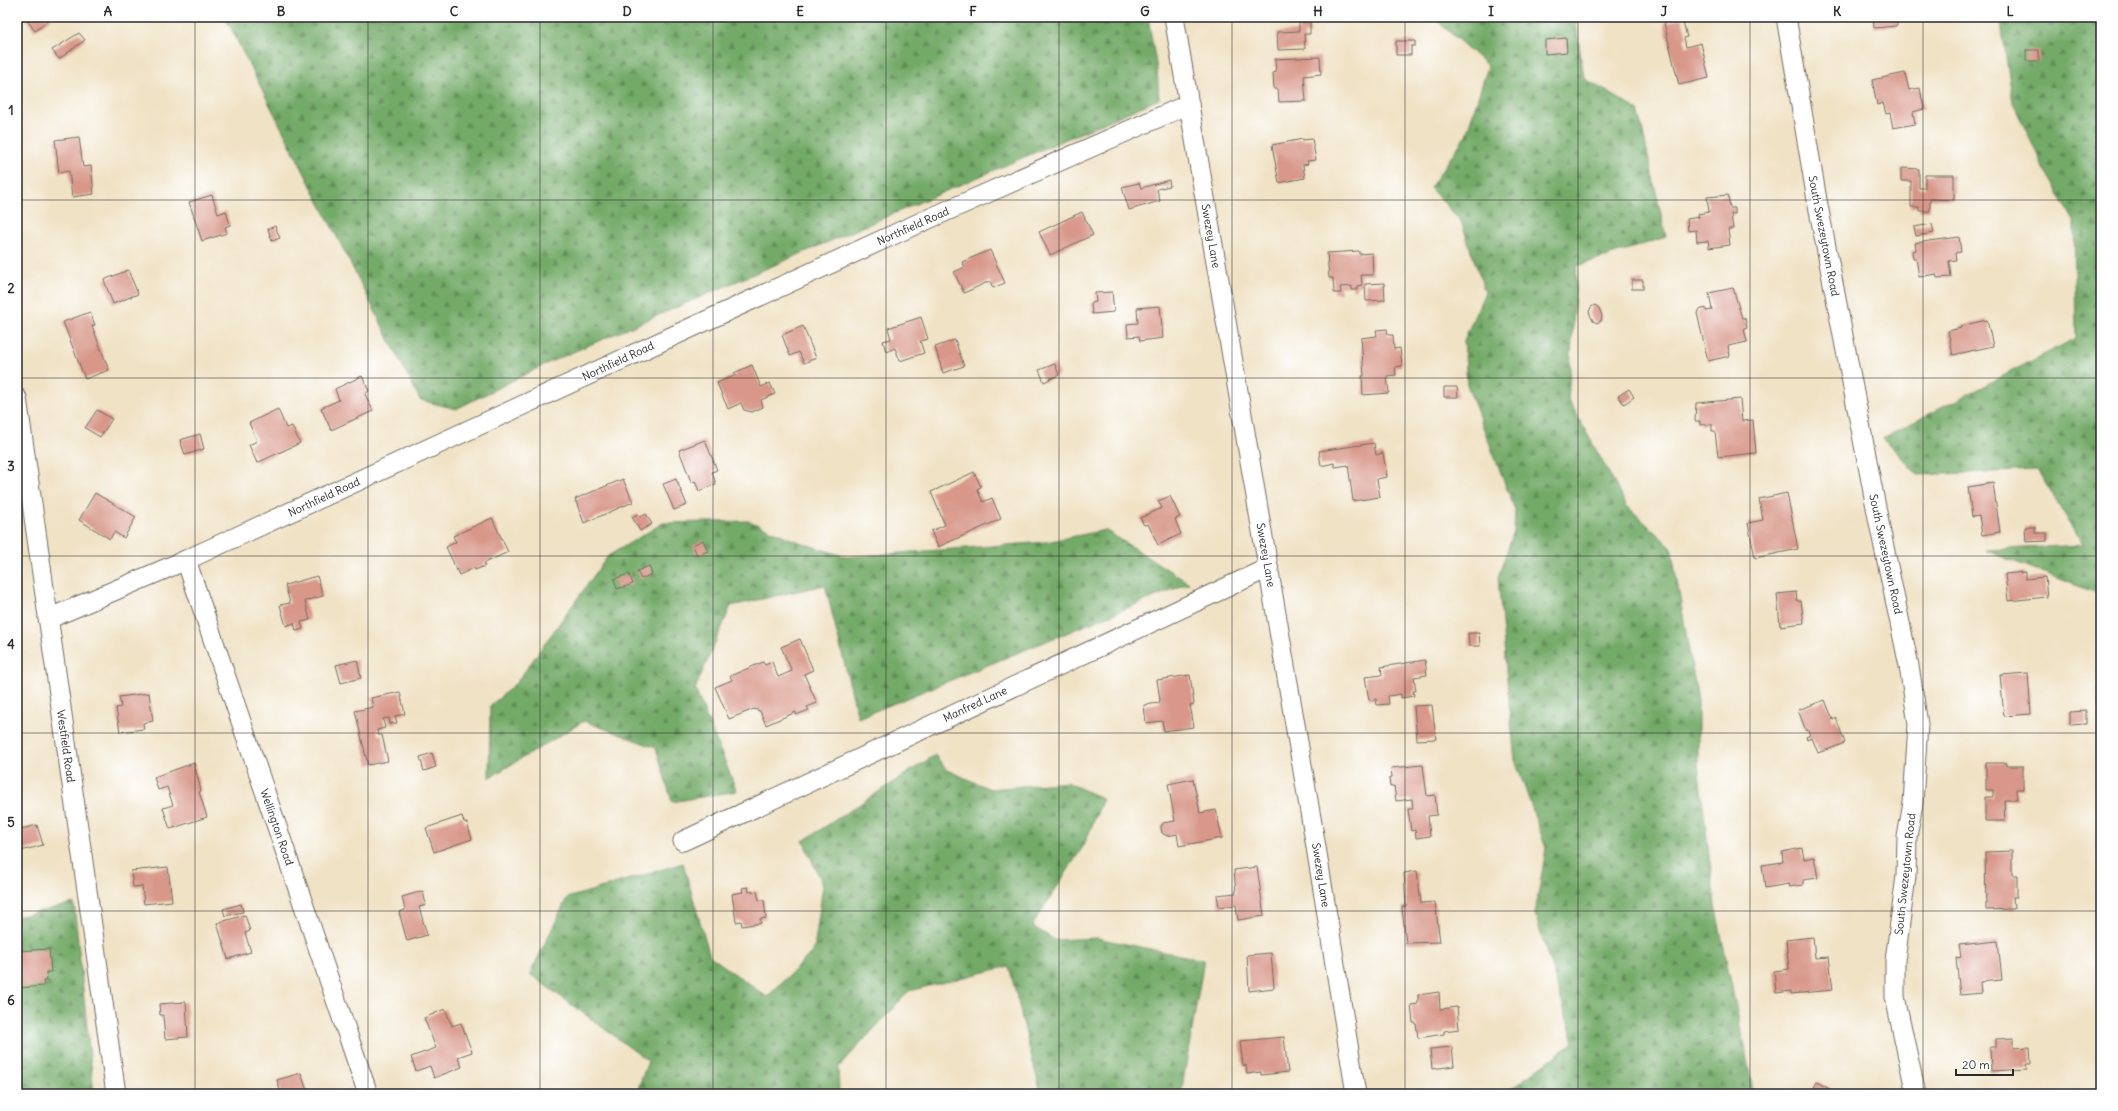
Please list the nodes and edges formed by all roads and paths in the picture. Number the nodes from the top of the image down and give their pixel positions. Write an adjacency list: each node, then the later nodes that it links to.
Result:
1 (1174, 17): 3 (street, Swezey Lane)
2 (1786, 17): 12 (street, South Swezeytown Road)
3 (1189, 104): 5 (street, Northfield Road); 6 (street, Swezey Lane)
4 (17, 398): 7 (street, Westfield Road)
5 (186, 560): 7 (street, Northfield Road); 10 (street, Wellington Road)
6 (1268, 568): 8 (street, Manfred Lane); 11 (street, Swezey Lane)
7 (48, 619): 9 (street, Westfield Road)
8 (683, 841)
9 (116, 1094)
10 (368, 1094)
11 (1356, 1094)
12 (1916, 1094)

